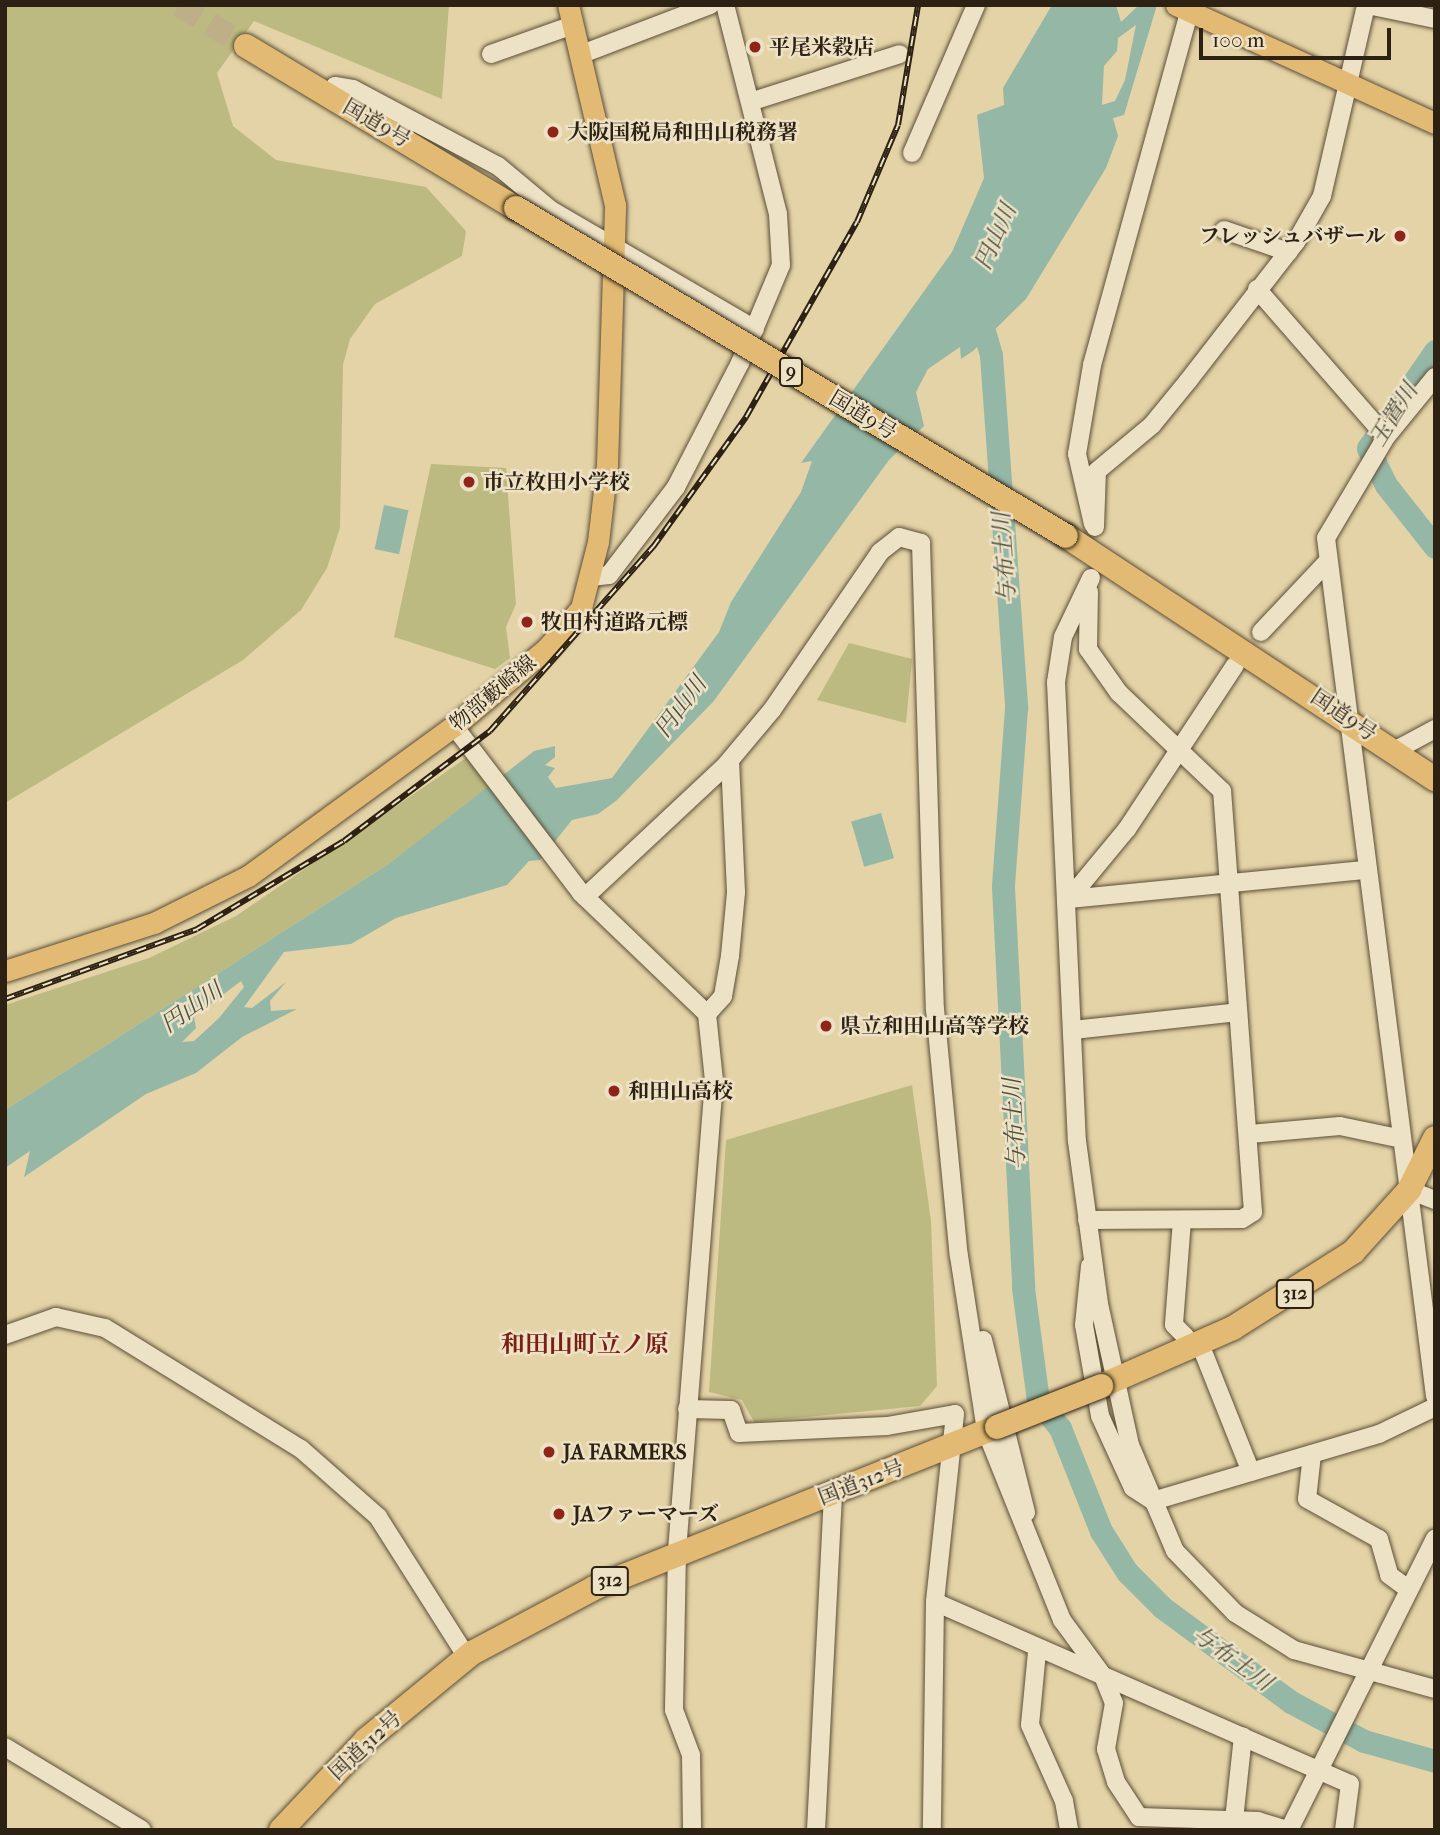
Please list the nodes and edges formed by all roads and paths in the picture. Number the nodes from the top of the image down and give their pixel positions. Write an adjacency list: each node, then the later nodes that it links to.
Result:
1 (710, 5): 10 (street)
2 (725, 5): 14 (street)
3 (976, 5): 16 (street)
4 (1367, 5): 7 (street); 12 (street)
5 (1185, 8): 12 (main road); 20 (street)
6 (571, 15): 9 (street); 10 (main road, 物部藪崎線)
7 (1435, 19)
8 (246, 46): 13 (highway, 国道9号 / 9)
9 (491, 54)
10 (582, 54): 18 (main road, 物部藪崎線)
11 (900, 54): 14 (street)
12 (1348, 85): 15 (main road); 19 (street)
13 (330, 95): 18 (street); 28 (highway, 国道9号 / 9, bridge)
14 (753, 101): 21 (street)
15 (1435, 123)
16 (912, 153)
17 (1224, 230): 19 (street)
18 (614, 248): 21 (street); 25 (main road, 物部藪崎線)
19 (1288, 252): 20 (street)
20 (1257, 289): 23 (street)
21 (755, 329): 25 (street)
22 (1434, 381): 23 (street)
23 (1386, 437): 24 (street)
24 (1327, 562): 26 (street); 28 (street)
25 (591, 577): 29 (main road, 物部藪崎線)
26 (1261, 632)
27 (1235, 665): 32 (street)
28 (1345, 716): 31 (highway, 国道9号 / 9); 35 (street)
29 (454, 726): 37 (street); 39 (main road, 物部藪崎線)
30 (1435, 729): 31 (street)
31 (1396, 750): 34 (highway, 国道9号 / 9)
32 (1176, 752): 36 (street); 38 (street); 38 (street)
33 (730, 761): 37 (street); 41 (street); 51 (street)
34 (1435, 779)
35 (1367, 870): 36 (street); 45 (street)
36 (1226, 883): 38 (street); 40 (street)
37 (583, 895): 41 (street)
38 (1069, 899): 42 (street)
39 (5, 971)
40 (1238, 1012): 42 (street); 43 (street)
41 (707, 1014): 58 (street)
42 (1073, 1030): 48 (street)
43 (1250, 1134): 45 (street); 49 (street)
44 (1435, 1138): 46 (highway, 国道312号 / 312)
45 (1402, 1139): 46 (street)
46 (1409, 1189): 47 (street); 55 (highway, 国道312号 / 312); 56 (street)
47 (1435, 1200)
48 (1087, 1220): 49 (street); 50 (street)
49 (1182, 1220): 53 (street)
50 (1093, 1253): 55 (street); 64 (street)
51 (968, 1297): 59 (street); 65 (street)
52 (5, 1335): 71 (street)
53 (1185, 1336)
54 (1205, 1353): 62 (street)
55 (1109, 1382): 59 (highway, 国道312号 / 312, bridge); 64 (street)
56 (1435, 1396)
57 (1435, 1407): 61 (street)
58 (687, 1409): 60 (street); 67 (street)
59 (991, 1429): 60 (highway, 国道312号 / 312); 65 (street)
60 (953, 1446): 63 (highway, 国道312号 / 312); 69 (street)
61 (1312, 1454): 62 (street); 68 (street)
62 (1251, 1472): 64 (street)
63 (833, 1494): 67 (highway, 国道312号 / 312); 82 (street)
64 (1153, 1501): 72 (street)
65 (1027, 1534): 73 (street)
66 (1435, 1539): 68 (street)
67 (677, 1552): 71 (highway, 国道312号 / 312); 81 (street)
68 (1408, 1589): 72 (street)
69 (935, 1602): 70 (street); 83 (street)
70 (1037, 1652): 73 (street); 84 (street)
71 (467, 1657): 80 (highway, 国道312号 / 312)
72 (1365, 1673): 74 (street); 77 (street)
73 (1103, 1676): 75 (street); 78 (street)
74 (1435, 1689)
75 (1243, 1736): 77 (street); 78 (street)
76 (5, 1747): 79 (street)
77 (1313, 1772): 85 (street); 86 (street)
78 (1234, 1820): 85 (street)
79 (142, 1830)
80 (281, 1830)
81 (692, 1830)
82 (816, 1830)
83 (932, 1830)
84 (1069, 1830)
85 (1288, 1830)
86 (1344, 1830)

